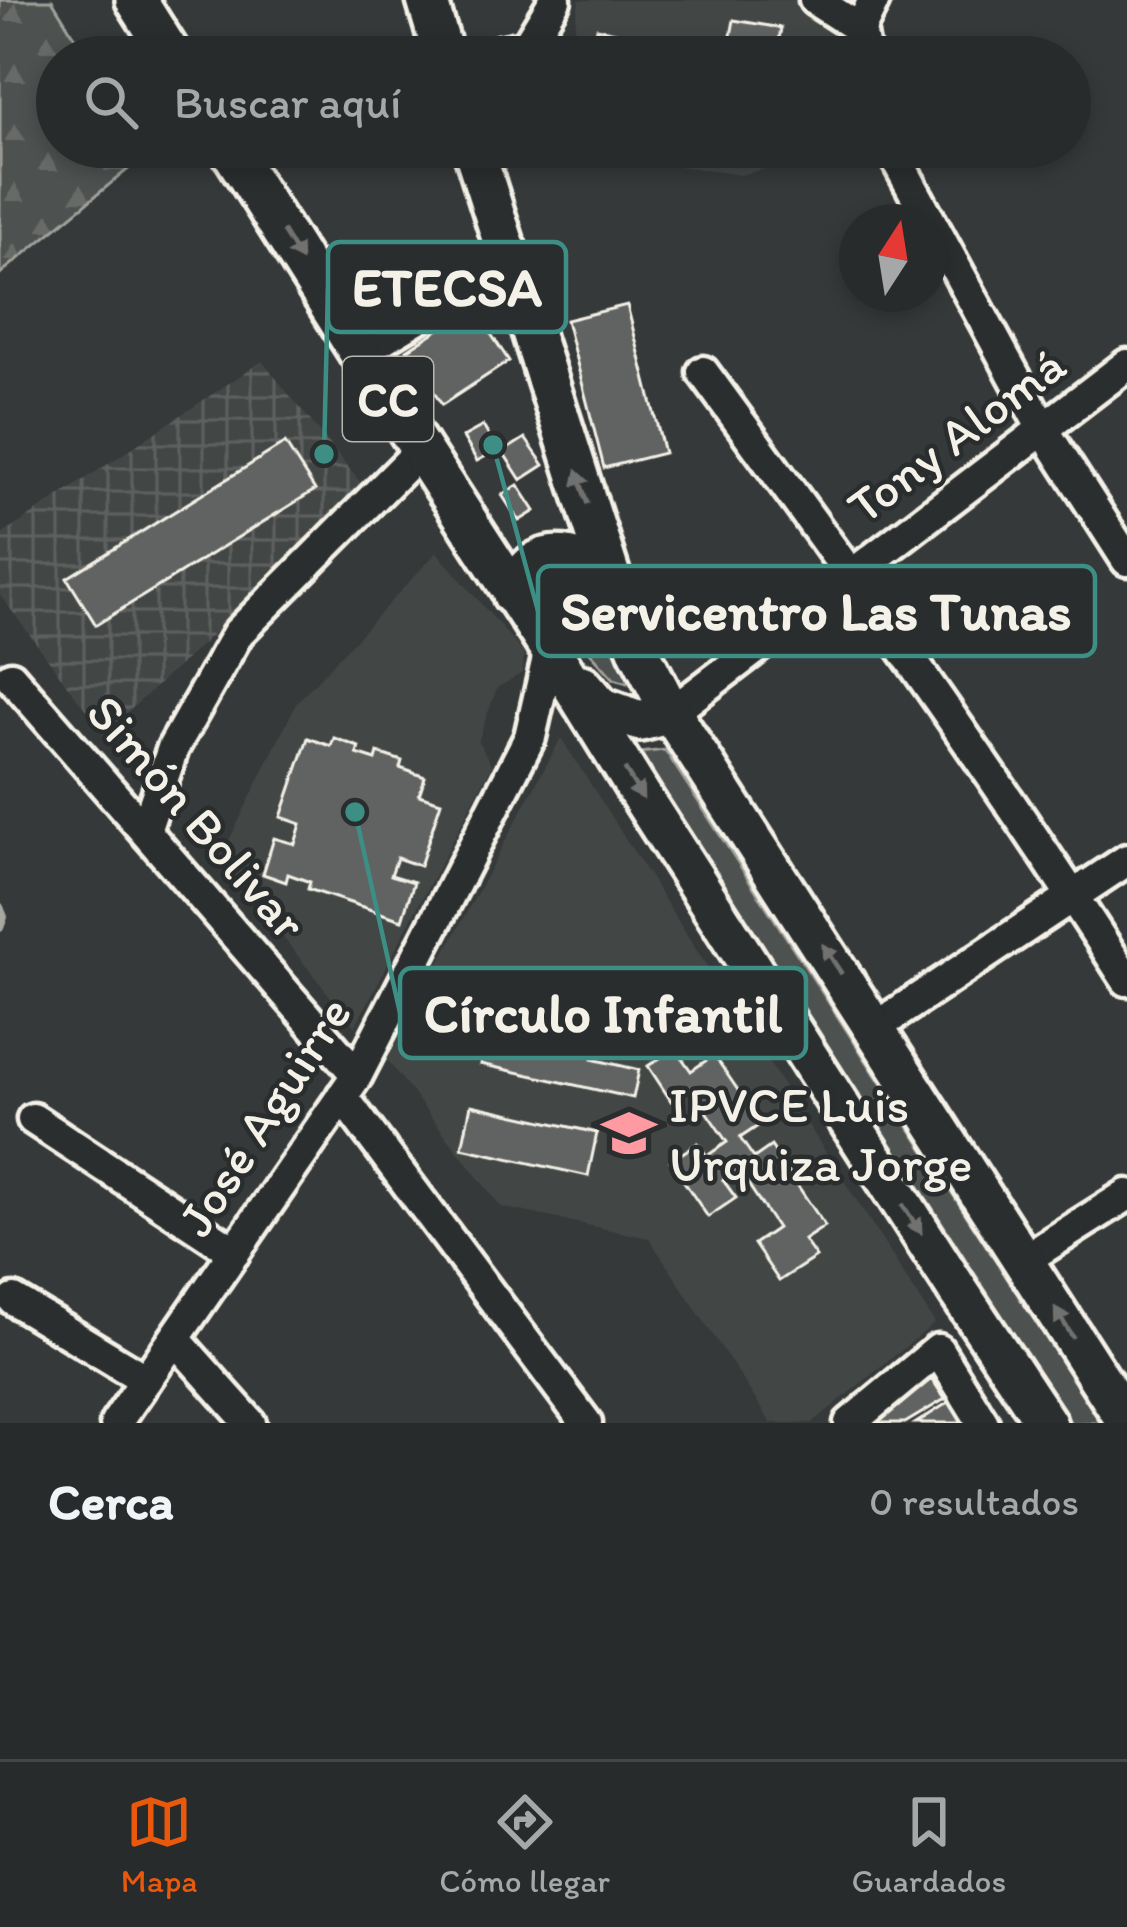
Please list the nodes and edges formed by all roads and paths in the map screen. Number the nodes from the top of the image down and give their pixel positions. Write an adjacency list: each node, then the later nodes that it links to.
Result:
1 (136, 0): 6 (main road)
2 (427, 0): 7 (main road)
3 (555, 0): 8 (street)
4 (815, 0): 9 (street)
5 (874, 0): 10 (street)
6 (159, 36)
7 (438, 36)
8 (532, 36)
9 (854, 36)
10 (864, 36)
11 (243, 168): 15 (main road, CC, one-way to 15)
12 (480, 168): 14 (main road)
13 (901, 168): 18 (street)
14 (510, 262): 15 (street); 22 (main road, one-way to 14)
15 (359, 353): 19 (main road, CC)
16 (1127, 364): 18 (street, Tony Alomá)
17 (703, 372): 21 (street)
18 (1043, 429): 20 (street); 21 (street, Tony Alomá)
19 (421, 450): 23 (main road, CC); 27 (street)
20 (1127, 560)
21 (852, 574): 26 (street, Tony Alomá); 29 (street)
22 (610, 576): 23 (main road); 26 (main road)
23 (514, 595): 24 (main road, CC)
24 (550, 649): 26 (main road); 32 (street, José Aguirre); 46 (main road, CC, one-way to 46)
25 (11, 676): 27 (street, Simón Bolivar)
26 (671, 712): 31 (main road, one-way to 26)
27 (145, 831): 32 (street, Simón Bolivar)
28 (1127, 860): 29 (street)
29 (1073, 896): 30 (street); 31 (street)
30 (1127, 980)
31 (875, 1027): 36 (main road)
32 (350, 1086): 35 (street, José Aguirre); 43 (street, Simón Bolivar)
33 (33, 1119): 35 (street)
34 (1127, 1195): 36 (street)
35 (235, 1252): 38 (street, José Aguirre)
36 (1024, 1260): 40 (main road, one-way to 36)
37 (14, 1300): 39 (street)
38 (175, 1339): 39 (street, José Aguirre); 42 (street)
39 (146, 1380): 41 (street, José Aguirre)
40 (1127, 1422)
41 (116, 1423)
42 (250, 1423)
43 (586, 1423)
44 (850, 1423): 45 (street)
45 (983, 1423)
46 (1046, 1423)

